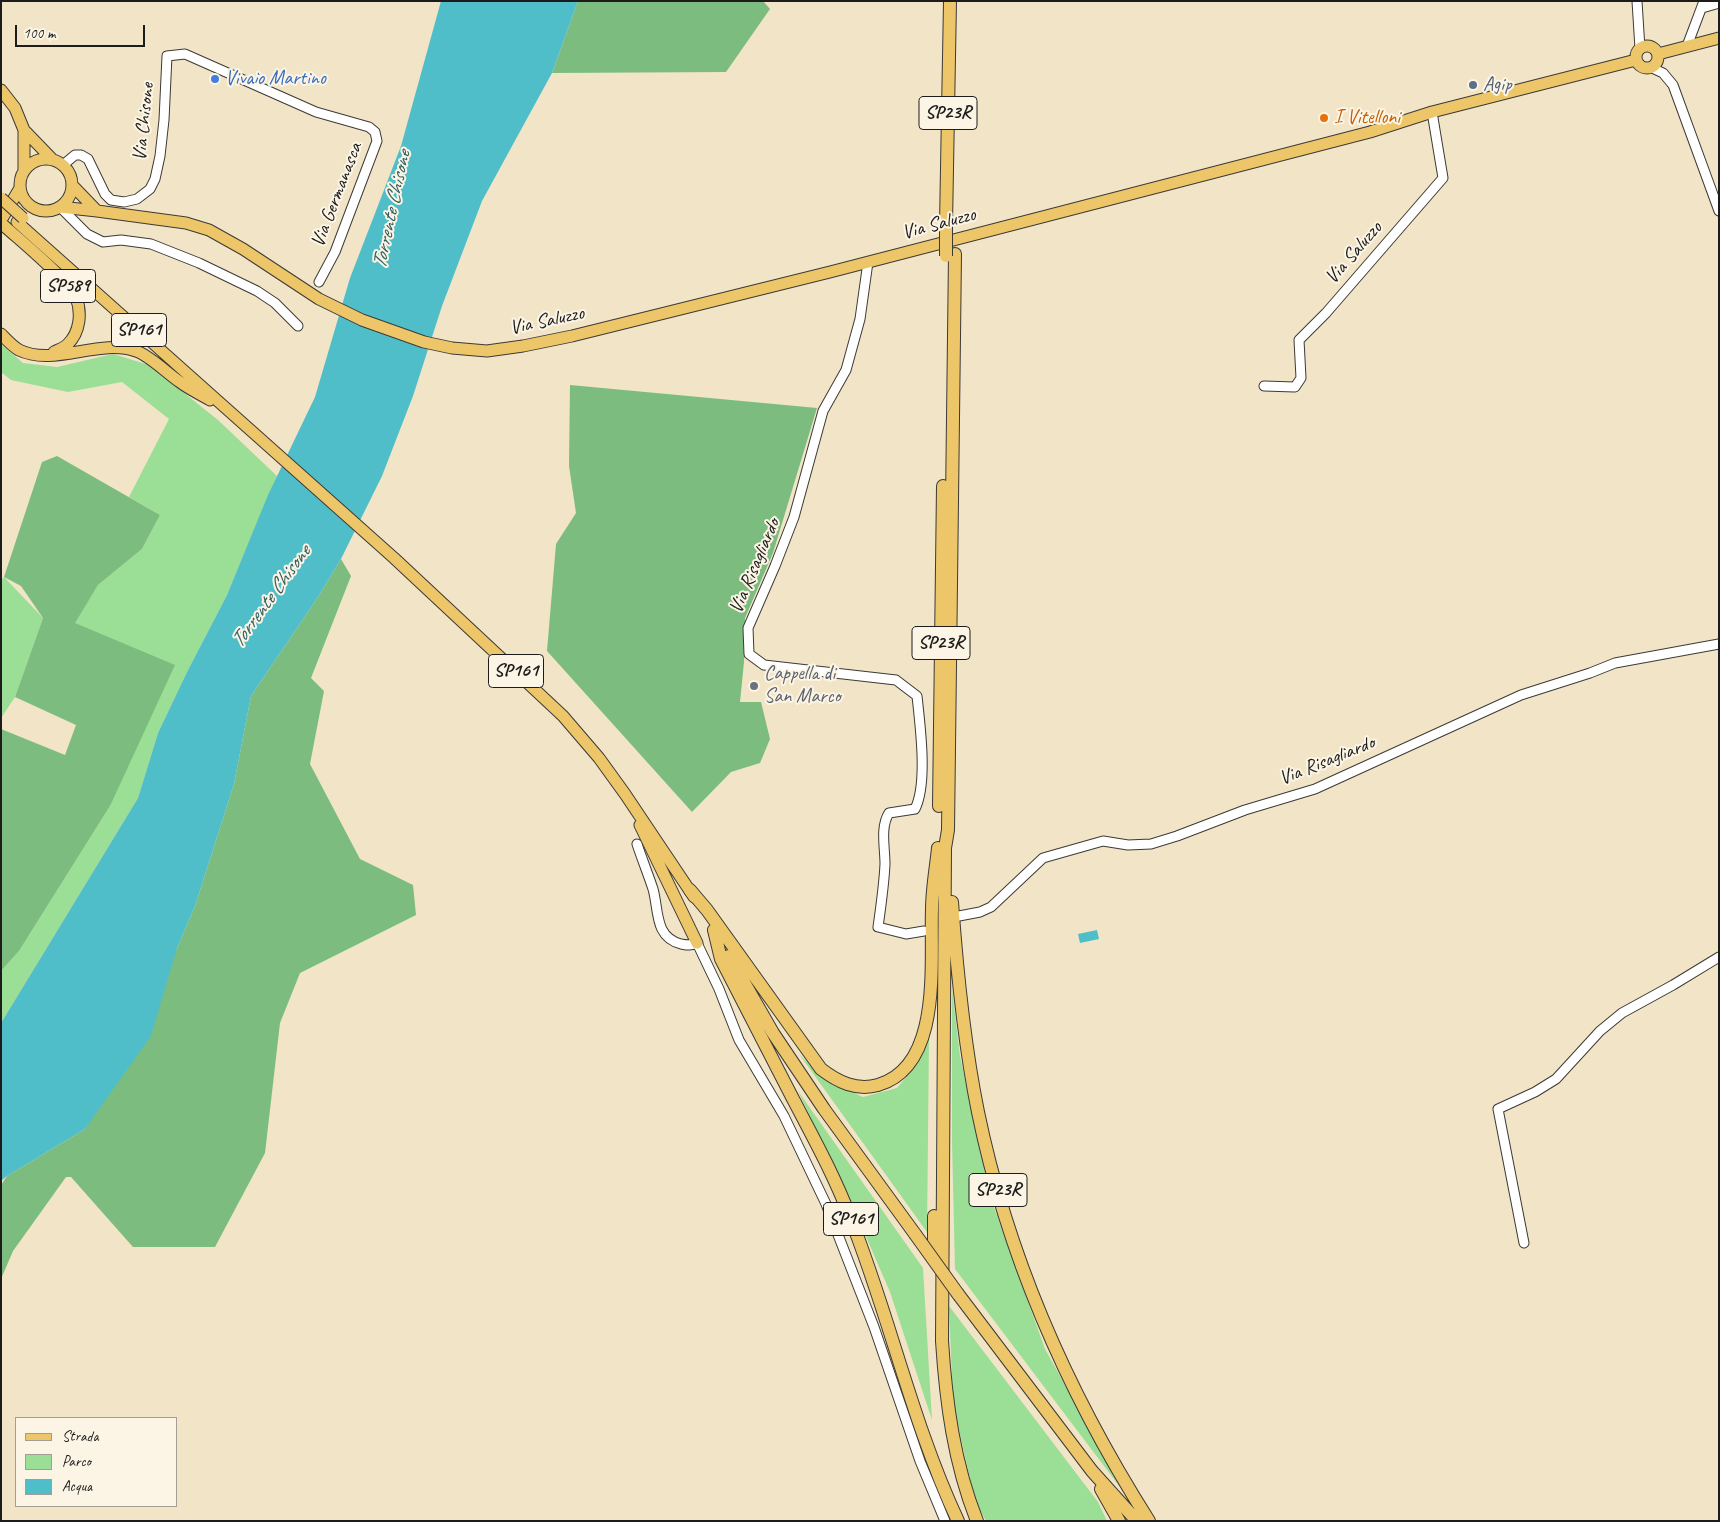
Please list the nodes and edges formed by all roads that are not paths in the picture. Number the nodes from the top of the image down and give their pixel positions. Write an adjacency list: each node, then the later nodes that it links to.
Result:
1 (950, 1): 28 (highway, SP23R)
2 (959, 1): 28 (highway, SP23R)
3 (1637, 1): 8 (street)
4 (1719, 3): 5 (street)
5 (1703, 4): 7 (street)
6 (1719, 38): 7 (main road)
7 (1687, 46): 9 (main road)
8 (1640, 48): 9 (main road); 11 (main road)
9 (1658, 54): 12 (main road)
10 (167, 56): 17 (street, Via Chisone); 30 (street, Via Germanasca)
11 (1636, 60): 12 (main road); 14 (main road, Via Saluzzo)
12 (1652, 68): 25 (street)
13 (1, 90): 15 (main road)
14 (1432, 112): 29 (main road, Via Saluzzo); 34 (street, Via Saluzzo)
15 (24, 130): 16 (main road); 18 (main road)
16 (52, 159): 17 (main road); 18 (main road)
17 (63, 164): 19 (main road)
18 (24, 170): 20 (main road)
19 (72, 185): 22 (main road); 24 (main road)
20 (20, 188): 23 (main road); 26 (main road)
21 (1, 198): 27 (main road, bridge)
22 (60, 207): 23 (main road); 24 (main road, Via Saluzzo); 31 (street)
23 (35, 209): 26 (main road)
24 (98, 210): 29 (main road, Via Saluzzo)
25 (1719, 211)
26 (2, 218): 27 (main road, SP161); 33 (main road, SP589)
27 (20, 220): 35 (main road, SP161)
28 (951, 223): 36 (highway, SP23R, bridge)
29 (868, 262): 45 (street, Via Risagliardo)
30 (319, 282)
31 (298, 326)
32 (1, 334): 33 (main road)
33 (48, 355): 35 (main road)
34 (1264, 386)
35 (233, 414): 38 (main road, SP161)
36 (948, 442): 39 (highway, SP23R); 40 (highway, SP23R)
37 (1719, 644): 43 (street, Via Risagliardo)
38 (626, 794): 42 (main road, SP161); 46 (main road)
39 (948, 830): 53 (highway, SP23R); 56 (highway, SP23R)
40 (939, 843): 42 (highway, SP161); 52 (highway, SP23R)
41 (637, 844): 46 (street)
42 (690, 890): 44 (main road, SP161)
43 (959, 916)
44 (714, 930): 49 (highway, SP161, bridge); 51 (highway, SP161)
45 (924, 931)
46 (697, 943): 50 (street)
47 (1719, 957): 48 (street)
48 (1524, 1243)
49 (1092, 1471): 54 (highway); 55 (highway, SP161)
50 (945, 1521)
51 (958, 1521)
52 (970, 1521)
53 (977, 1521)
54 (1118, 1521)
55 (1136, 1521)
56 (1149, 1521)

